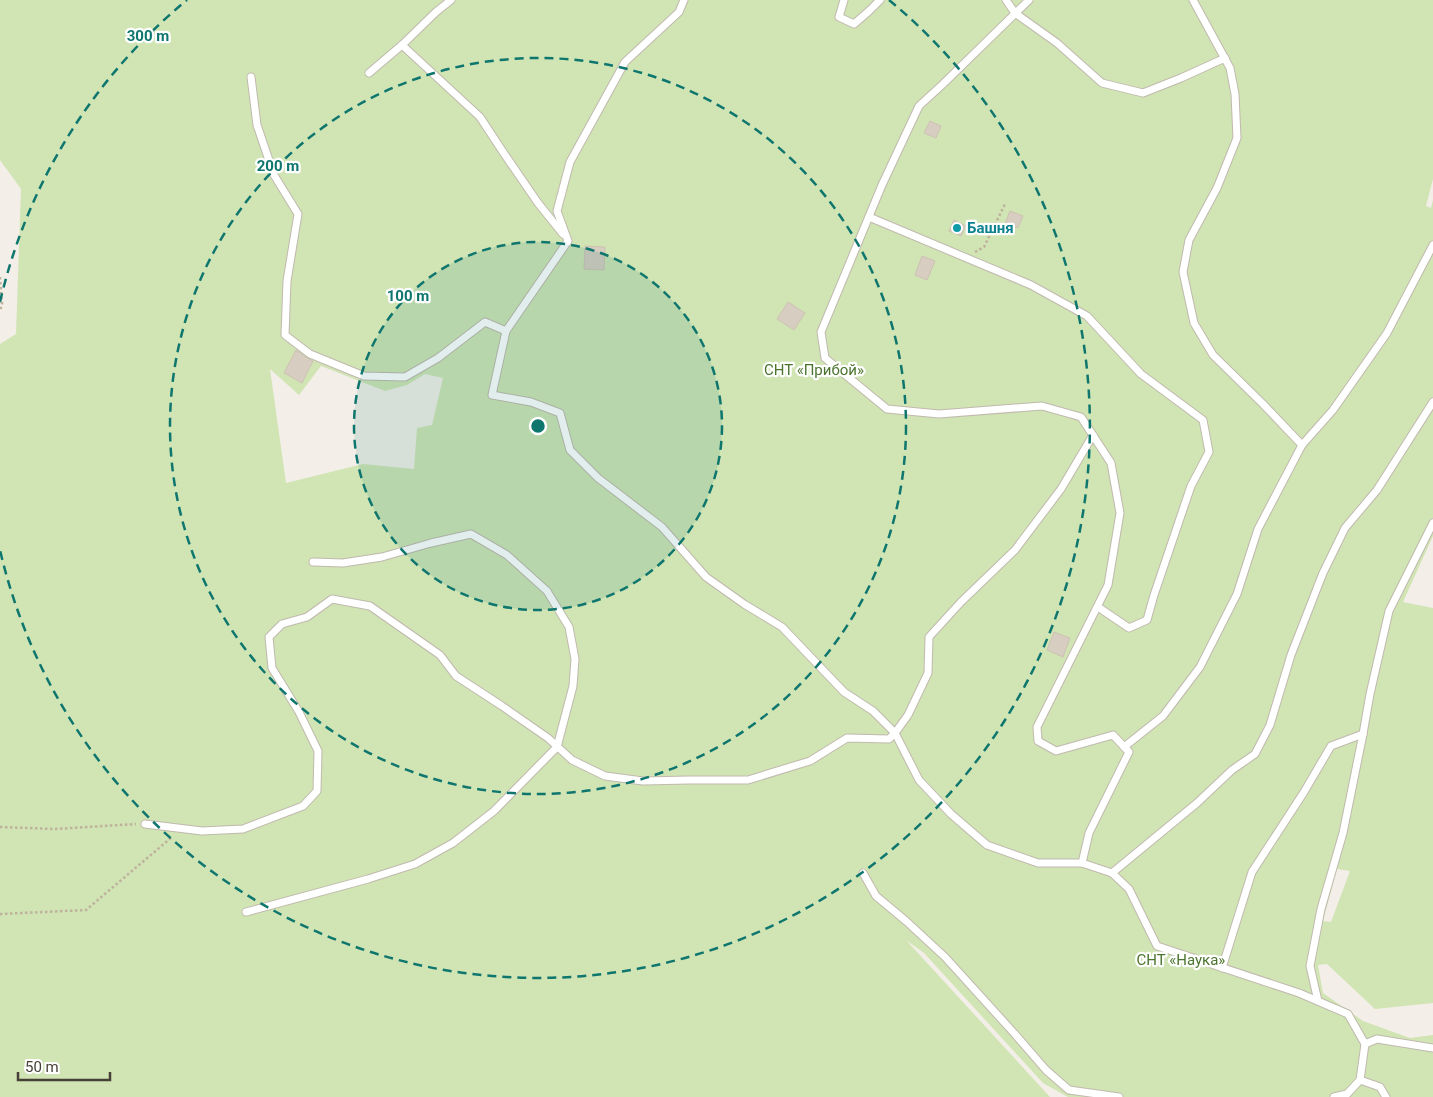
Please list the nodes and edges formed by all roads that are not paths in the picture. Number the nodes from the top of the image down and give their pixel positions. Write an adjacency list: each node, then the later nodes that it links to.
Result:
1 (451, 0): 9 (lane)
2 (684, 0): 14 (lane)
3 (844, 0): 4 (lane)
4 (880, 0)
5 (1006, 0): 8 (lane)
6 (1028, 0): 8 (lane)
7 (1192, 0): 10 (lane)
8 (1015, 13): 10 (lane); 13 (lane)
9 (402, 45): 11 (lane); 14 (lane)
10 (1225, 58): 19 (lane)
11 (369, 73)
12 (251, 77): 16 (lane)
13 (868, 217): 18 (lane); 22 (lane)
14 (568, 241): 16 (lane)
15 (1433, 245): 19 (lane)
16 (506, 331): 23 (lane)
17 (1433, 402): 30 (lane)
18 (1093, 435): 22 (lane); 23 (lane)
19 (1302, 445): 26 (lane)
20 (1433, 523): 24 (lane)
21 (313, 562): 25 (lane)
22 (1098, 606): 26 (lane)
23 (895, 733): 25 (lane); 28 (lane)
24 (1363, 734): 32 (lane); 33 (lane)
25 (557, 747): 27 (lane); 31 (lane)
26 (1124, 747): 28 (lane)
27 (145, 824)
28 (1082, 862): 30 (lane)
29 (863, 873): 37 (lane)
30 (1112, 873): 32 (lane)
31 (246, 912)
32 (1222, 968): 33 (lane)
33 (1318, 1001): 34 (lane)
34 (1365, 1044): 35 (lane); 36 (lane)
35 (1433, 1048)
36 (1360, 1080): 38 (lane); 39 (lane)
37 (1120, 1097)
38 (1334, 1097)
39 (1386, 1097)

